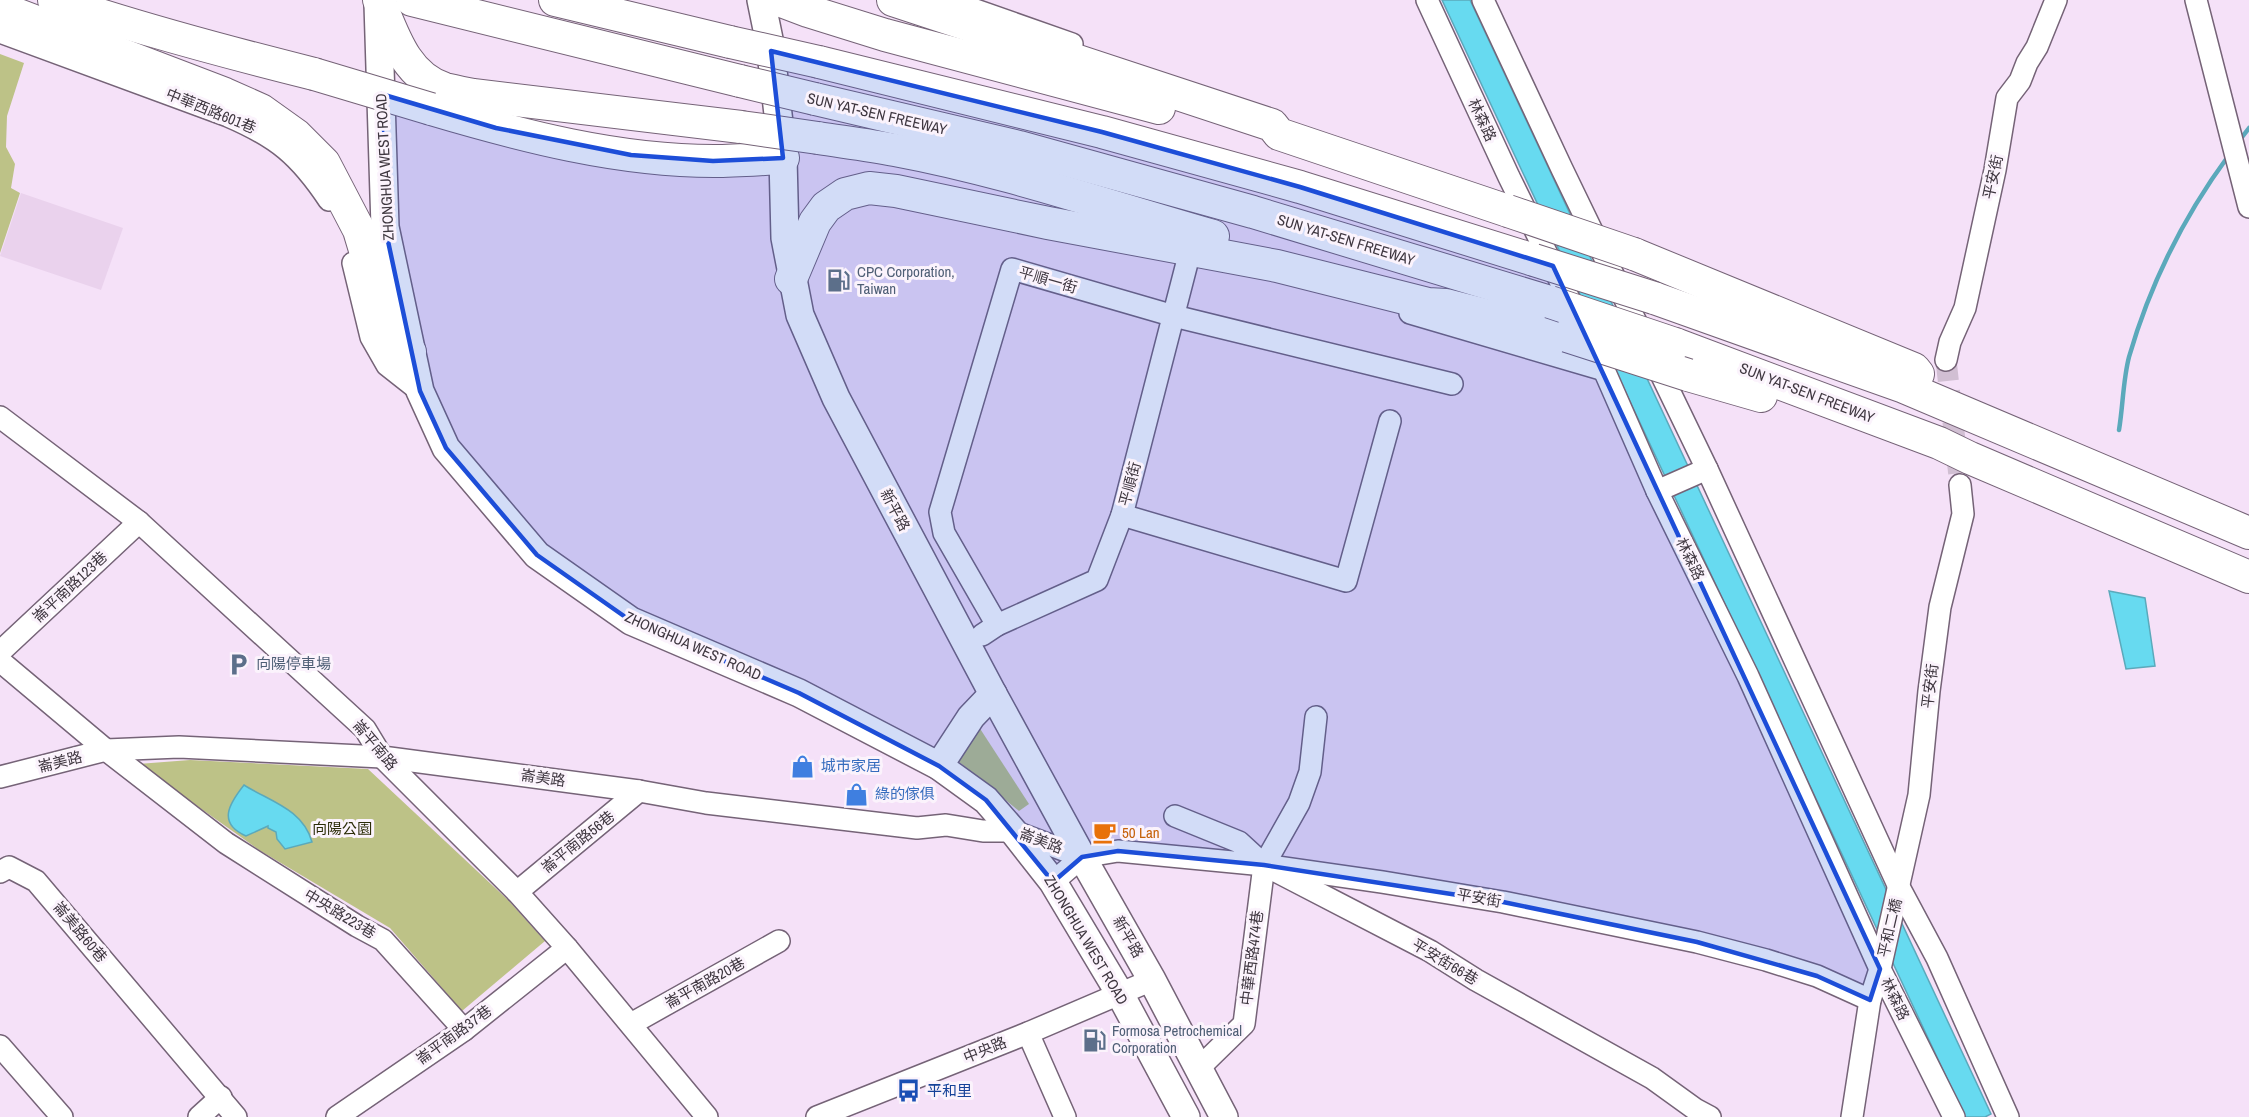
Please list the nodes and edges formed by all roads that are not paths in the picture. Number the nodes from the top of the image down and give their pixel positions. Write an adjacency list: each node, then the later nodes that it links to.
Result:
1 (54, 0): 17 (highway, bridge)
2 (378, 0): 20 (highway, bridge); 22 (main road, ZHONGHUA WEST ROAD)
3 (555, 0): 27 (highway, bridge)
4 (761, 0): 17 (main road, 新平路)
5 (892, 0): 16 (highway)
6 (947, 0): 15 (street)
7 (1427, 0): 24 (street, 林森路)
8 (1483, 0): 30 (street)
9 (2056, 0): 23 (street, 平安街)
10 (2196, 0): 18 (street)
11 (421, 2): 31 (highway, SUN YAT-SEN FREEWAY, bridge)
12 (794, 6): 16 (highway)
13 (0, 8): 22 (highway)
14 (0, 32): 26 (street, 中華西路601巷)
15 (1245, 106)
16 (1279, 134): 27 (highway, bridge)
17 (783, 158): 19 (main road, 新平路)
18 (2249, 207)
19 (791, 279): 20 (highway); 40 (main road, 新平路)
20 (1446, 305): 31 (highway, bridge)
21 (1174, 316): 24 (street, 平順街); 25 (street, 平順一街); 33 (street, 平順街); 37 (street, 平順一街)
22 (410, 352): 26 (main road, ZHONGHUA WEST ROAD)
23 (1946, 360)
24 (1604, 370): 32 (street, 林森路)
25 (1452, 384)
26 (420, 391): 44 (main road, ZHONGHUA WEST ROAD)
27 (1941, 402): 35 (highway)
28 (0, 417): 34 (street, 崙平南路)
29 (1390, 421): 33 (street)
30 (1703, 471): 32 (street); 53 (street)
31 (1965, 471): 36 (highway, SUN YAT-SEN FREEWAY); 53 (street, 平安街)
32 (1661, 490): 57 (street, 林森路)
33 (1122, 515): 37 (street, 平順街)
34 (139, 522): 38 (street, 崙平南路123巷); 43 (street, 崙平南路)
35 (2249, 533)
36 (2249, 577)
37 (990, 630)
38 (0, 652)
39 (0, 661): 42 (street, 中央路223巷)
40 (993, 694): 44 (main road); 49 (main road, 新平路)
41 (1316, 717): 50 (street)
42 (106, 750): 43 (street, 崙美路); 45 (street, 崙美路); 62 (street, 中央路223巷)
43 (382, 757): 46 (street, 崙美路); 54 (street, 崙平南路)
44 (939, 766): 48 (main road, ZHONGHUA WEST ROAD)
45 (0, 777)
46 (639, 791): 48 (street, 崙美路); 54 (street, 崙平南路56巷)
47 (1175, 816): 50 (street, 平安街66巷)
48 (1013, 831): 49 (street, 崙美路); 52 (main road, ZHONGHUA WEST ROAD)
49 (1082, 857): 50 (street, 平安街); 52 (street); 58 (main road, 新平路)
50 (1264, 865): 60 (street, 平安街); 65 (street, 中華西路474巷); 67 (street, 平安街66巷)
51 (0, 872): 66 (street, 崙美路60巷)
52 (1053, 882): 59 (main road, ZHONGHUA WEST ROAD)
53 (1899, 887): 57 (street, 平和二橋); 79 (street)
54 (517, 892): 56 (street, 崙平南路)
55 (779, 941): 61 (street, 崙平南路20巷)
56 (567, 948): 61 (street, 崙平南路); 62 (street, 崙平南路37巷)
57 (1880, 968): 60 (street); 78 (street, 林森路)
58 (1152, 980): 59 (street, 中央路); 65 (main road)
59 (1120, 994): 63 (street, 中央路); 75 (main road, ZHONGHUA WEST ROAD)
60 (1870, 1000): 77 (street)
61 (631, 1024): 73 (street, 崙平南路)
62 (464, 1030): 72 (street, 崙平南路37巷)
63 (1028, 1033): 68 (street, 中央路); 74 (street)
64 (0, 1046): 69 (street)
65 (1198, 1068): 76 (main road)
66 (220, 1097): 70 (street); 71 (street)
67 (1699, 1114)
68 (822, 1116)
69 (62, 1117)
70 (199, 1117)
71 (236, 1117)
72 (337, 1117)
73 (707, 1117)
74 (1065, 1117)
75 (1186, 1117)
76 (1224, 1117)
77 (1852, 1117)
78 (1954, 1117)
79 (2008, 1117)

